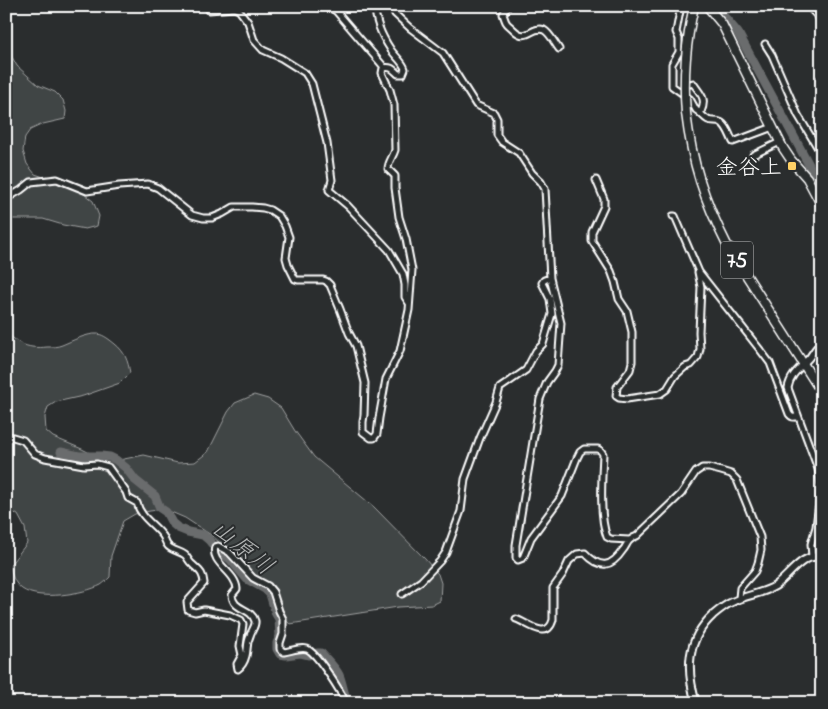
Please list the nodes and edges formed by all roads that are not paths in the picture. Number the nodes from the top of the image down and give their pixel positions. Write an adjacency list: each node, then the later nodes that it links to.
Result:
1 (327, 6): 13 (street)
2 (375, 6): 13 (street)
3 (391, 6): 25 (street)
4 (508, 6): 12 (street)
5 (682, 6): 15 (street)
6 (694, 6): 28 (main road, 75, bridge)
7 (707, 6): 16 (main road)
8 (808, 6): 10 (street)
9 (210, 10): 26 (street)
10 (822, 21)
11 (765, 44): 18 (street)
12 (560, 49)
13 (384, 67): 26 (street)
14 (690, 84): 15 (street)
15 (701, 112): 16 (street)
16 (773, 127): 17 (main road)
17 (780, 142): 19 (street); 22 (main road)
18 (821, 152)
19 (753, 154)
20 (596, 180): 24 (street)
21 (6, 199): 26 (street)
22 (822, 206)
23 (673, 216): 24 (street)
24 (699, 272): 30 (street)
25 (550, 278): 32 (street); 35 (street)
26 (410, 304)
27 (822, 342): 28 (street)
28 (803, 363): 29 (main road, 75); 30 (street)
29 (822, 393)
30 (798, 416): 33 (street)
31 (6, 435): 38 (street)
32 (628, 540): 36 (street); 37 (street)
33 (812, 557): 34 (street); 36 (street)
34 (822, 557)
35 (402, 594)
36 (739, 598): 39 (street)
37 (516, 619)
38 (346, 703)
39 (696, 703)

